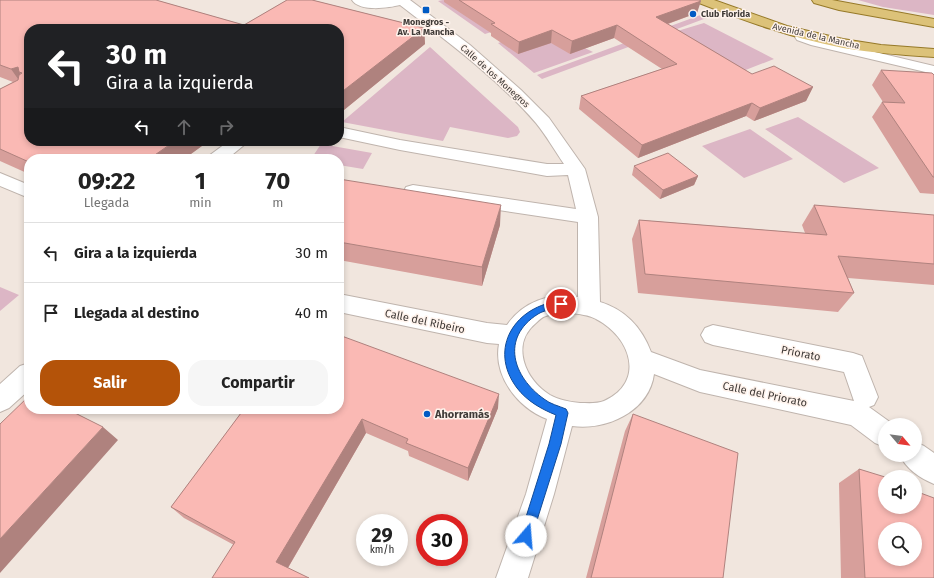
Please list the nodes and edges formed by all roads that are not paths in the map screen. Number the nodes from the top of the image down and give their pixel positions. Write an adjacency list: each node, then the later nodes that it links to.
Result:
1 (358, 0): 2 (street)
2 (403, 0): 12 (street, Calle de los Monegros)
3 (703, 0): 6 (main road, Avenida de la Mancha)
4 (818, 0): 5 (main road)
5 (934, 22)
6 (761, 23): 7 (main road, Avenida de la Mancha); 8 (street)
7 (934, 53)
8 (934, 70)
9 (344, 133): 12 (street)
10 (233, 146): 11 (street)
11 (223, 154)
12 (576, 169): 16 (street, Calle de los Monegros)
13 (0, 179): 15 (street)
14 (394, 188): 16 (street)
15 (24, 190)
16 (588, 217): 18 (street, Calle de los Monegros)
17 (344, 304): 19 (street, Calle del Ribeiro)
18 (589, 307): 19 (street); 21 (street)
19 (513, 335): 25 (street)
20 (713, 335): 23 (street, Priorato)
21 (641, 359): 25 (street); 26 (street, Calle del Priorato)
22 (24, 378): 24 (street)
23 (865, 397)
24 (0, 400)
25 (562, 413): 29 (street)
26 (878, 429)
27 (922, 461): 28 (street)
28 (934, 470)
29 (512, 578)

